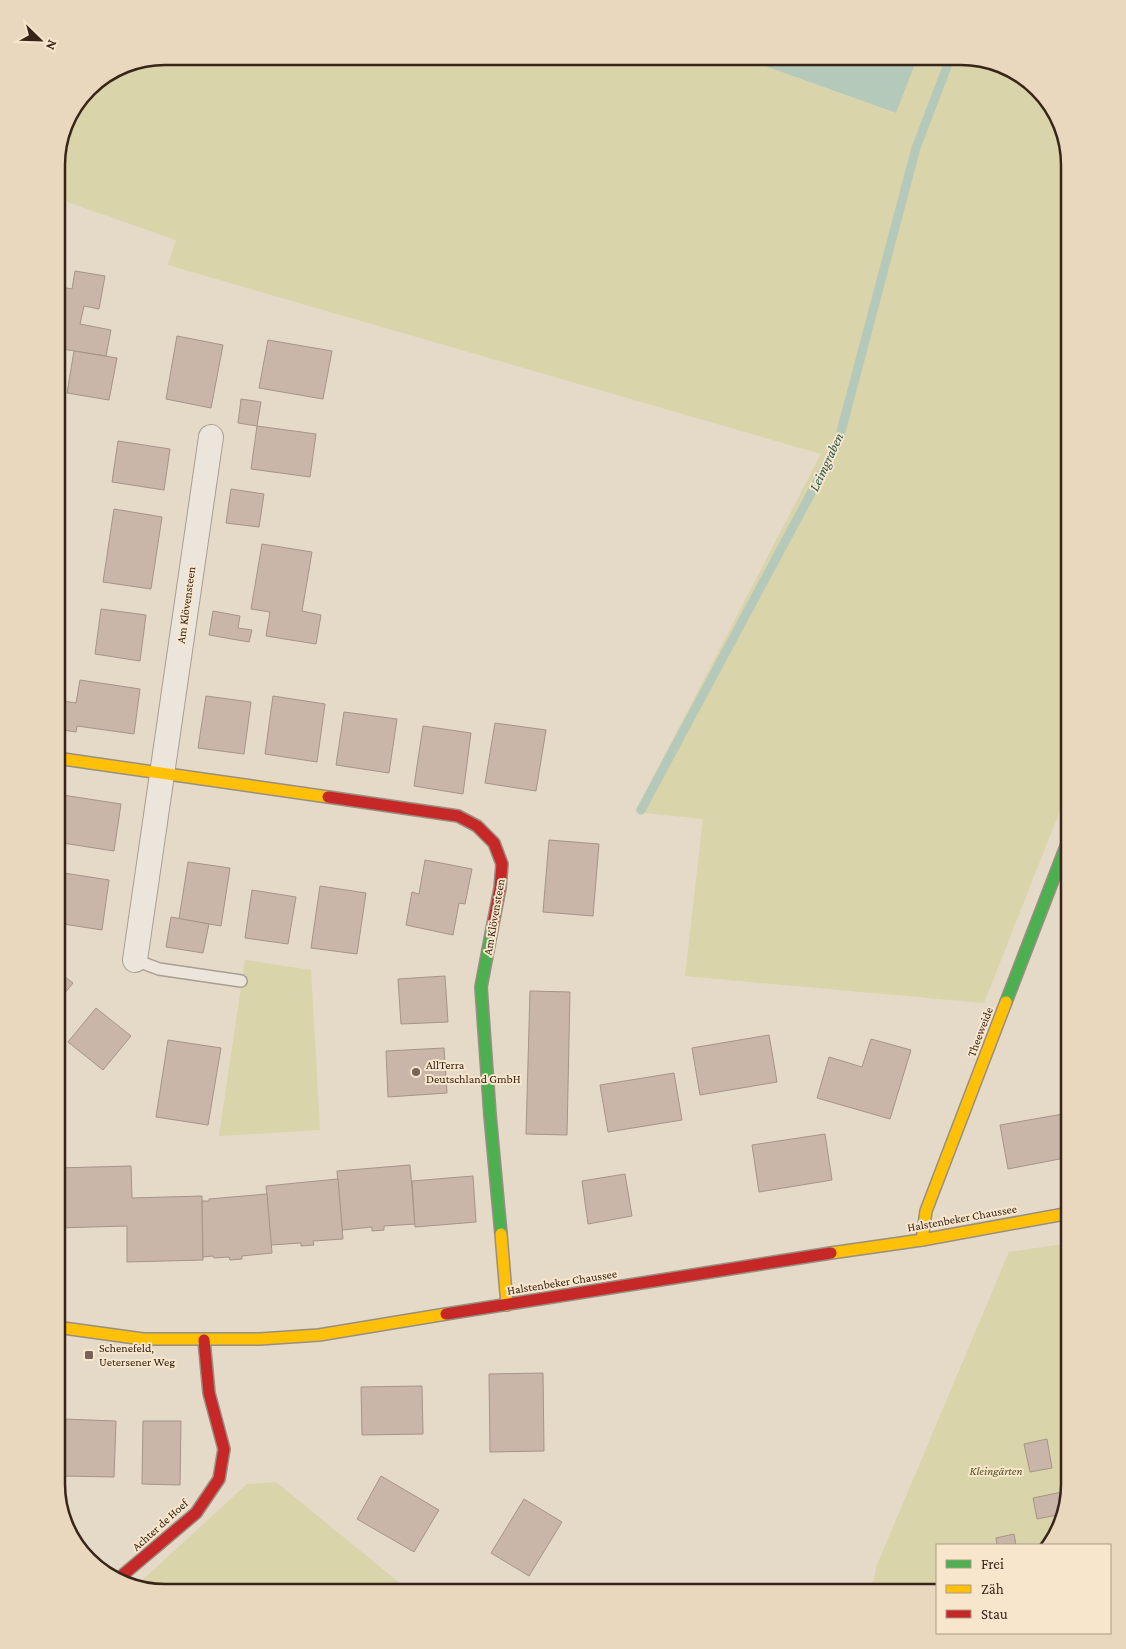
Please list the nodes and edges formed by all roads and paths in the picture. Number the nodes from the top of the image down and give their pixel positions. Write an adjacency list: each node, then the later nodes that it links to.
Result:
1 (211, 437): 3 (street, Am Klövensteen)
2 (65, 759): 3 (street, Am Klövensteen)
3 (162, 773): 5 (street, Am Klövensteen); 9 (street, Am Klövensteen)
4 (1061, 859): 8 (street, Theeweide)
5 (135, 960): 6 (lane)
6 (241, 981)
7 (1061, 1215): 8 (street, Halstenbeker Chaussee)
8 (922, 1240): 9 (street, Halstenbeker Chaussee)
9 (507, 1305): 11 (street, Halstenbeker Chaussee)
10 (65, 1328): 11 (street, Halstenbeker Chaussee)
11 (204, 1340): 12 (street, Achter de Hoef)
12 (123, 1575)

